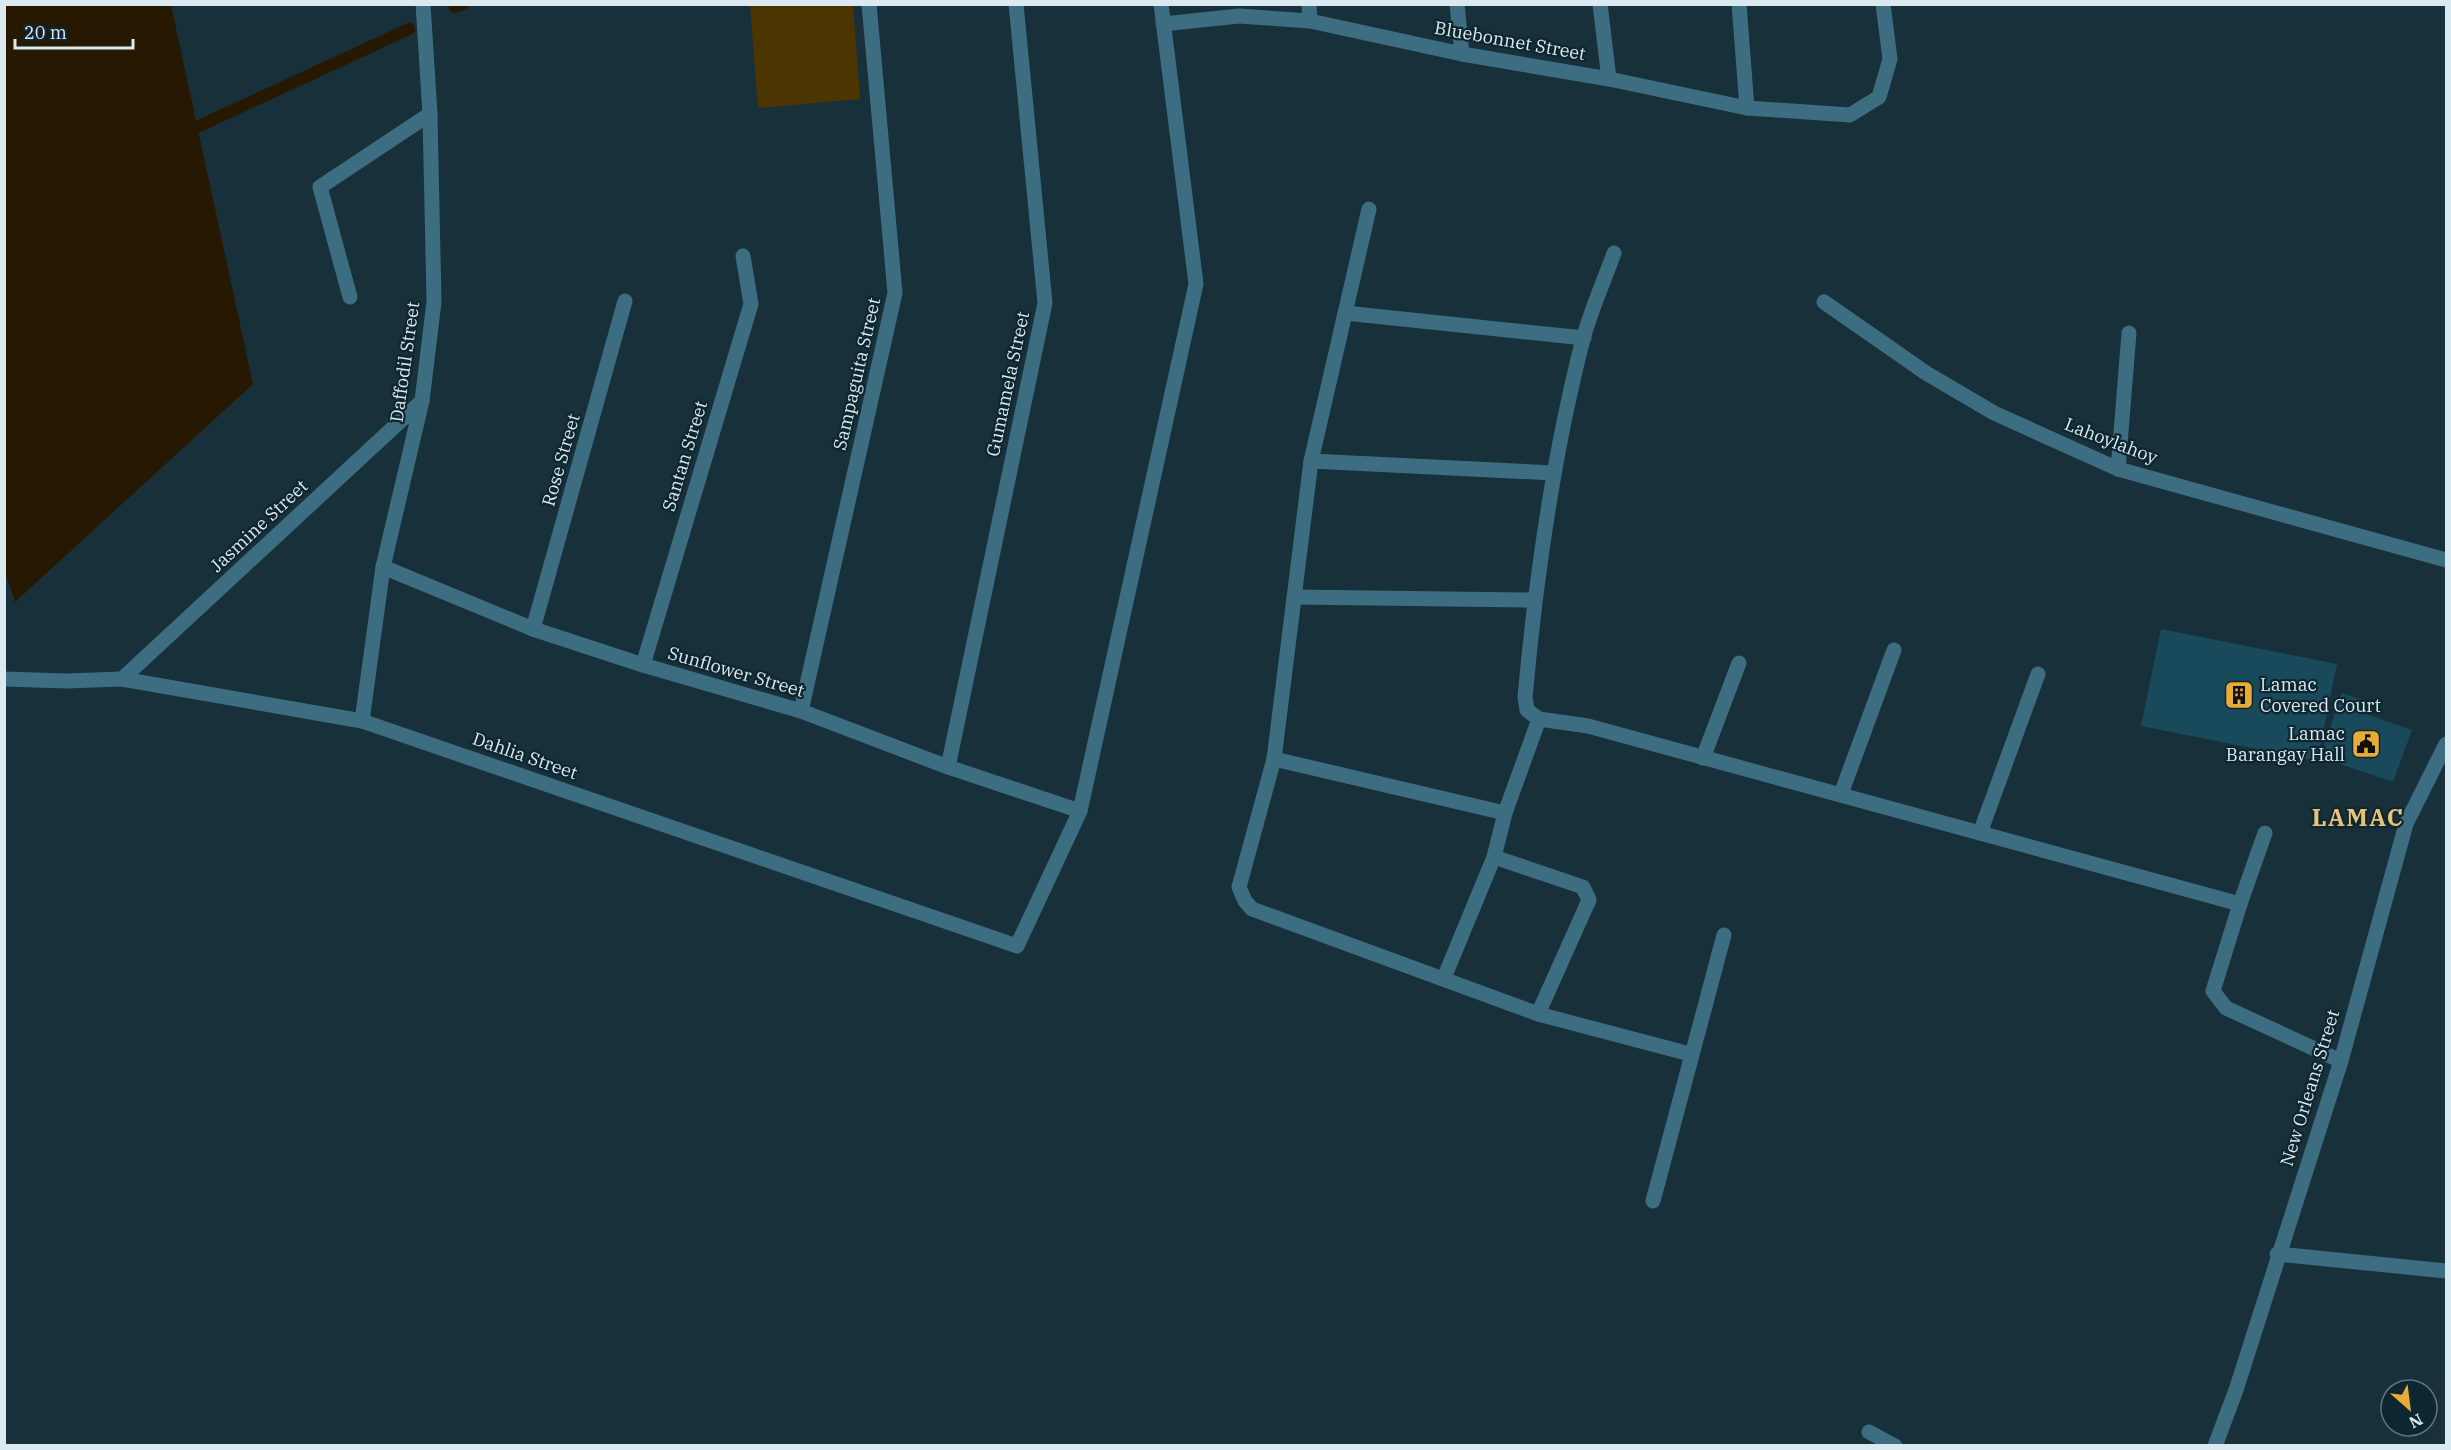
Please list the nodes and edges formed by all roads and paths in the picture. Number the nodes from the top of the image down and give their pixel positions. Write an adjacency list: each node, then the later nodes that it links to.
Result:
1 (423, 4): 15 (street, Daffodil Street)
2 (868, 4): 40 (street, Sampaguita Street)
3 (1016, 4): 46 (street, Gumamela Street)
4 (1161, 4): 11 (street)
5 (1309, 4): 10 (street)
6 (1457, 4): 12 (street)
7 (1600, 4): 13 (street)
8 (1739, 4): 14 (street)
9 (1882, 4): 14 (street, Bluebonnet Street)
10 (1310, 21): 11 (street, Bluebonnet Street); 12 (street, Bluebonnet Street)
11 (1163, 24): 48 (street)
12 (1462, 54): 13 (street, Bluebonnet Street)
13 (1609, 79): 14 (street, Bluebonnet Street)
14 (1747, 108)
15 (430, 114): 19 (street); 25 (street, Daffodil Street)
16 (1369, 209): 22 (street)
17 (1614, 253): 24 (street)
18 (743, 256): 36 (street, Santan Street)
19 (350, 297)
20 (626, 301): 33 (street, Rose Street)
21 (1824, 302): 27 (street, Lahoylahoy)
22 (1345, 313): 24 (street); 26 (street)
23 (2129, 333): 27 (street)
24 (1584, 338): 28 (street)
25 (422, 401): 30 (street, Daffodil Street); 39 (street, Jasmine Street)
26 (1311, 461): 28 (street); 31 (street)
27 (2118, 469): 29 (street, Lahoylahoy)
28 (1554, 473): 32 (street)
29 (2446, 560)
30 (383, 567): 33 (street, Sunflower Street); 42 (street, Daffodil Street)
31 (1294, 597): 32 (street); 45 (street)
32 (1534, 600): 41 (street)
33 (533, 629): 36 (street, Sunflower Street)
34 (1894, 650): 47 (street)
35 (1739, 663): 44 (street)
36 (643, 665): 40 (street, Sunflower Street)
37 (2038, 674): 50 (street)
38 (4, 679): 39 (street, Dahlia Street)
39 (122, 679): 42 (street, Dahlia Street)
40 (801, 711): 46 (street, Sunflower Street)
41 (1539, 719): 44 (street); 49 (street)
42 (362, 721): 48 (street, Dahlia Street)
43 (2446, 744): 58 (street, New Orleans Street)
44 (1703, 758): 47 (street)
45 (1274, 759): 49 (street); 55 (street)
46 (948, 767): 48 (street, Sunflower Street)
47 (1841, 794): 50 (street)
48 (1080, 811)
49 (1505, 813): 52 (street)
50 (1980, 833): 53 (street)
51 (2265, 833): 53 (street)
52 (1494, 857): 55 (street); 56 (street)
53 (2240, 904): 58 (street)
54 (1724, 934): 57 (street)
55 (1444, 978): 56 (street)
56 (1538, 1014): 57 (street)
57 (1690, 1054): 59 (street)
58 (2341, 1061): 60 (street, New Orleans Street)
59 (1653, 1201)
60 (2277, 1254): 61 (street); 64 (street, New Orleans Street)
61 (2446, 1271)
62 (1869, 1432): 63 (street)
63 (1896, 1446)
64 (2215, 1446)

